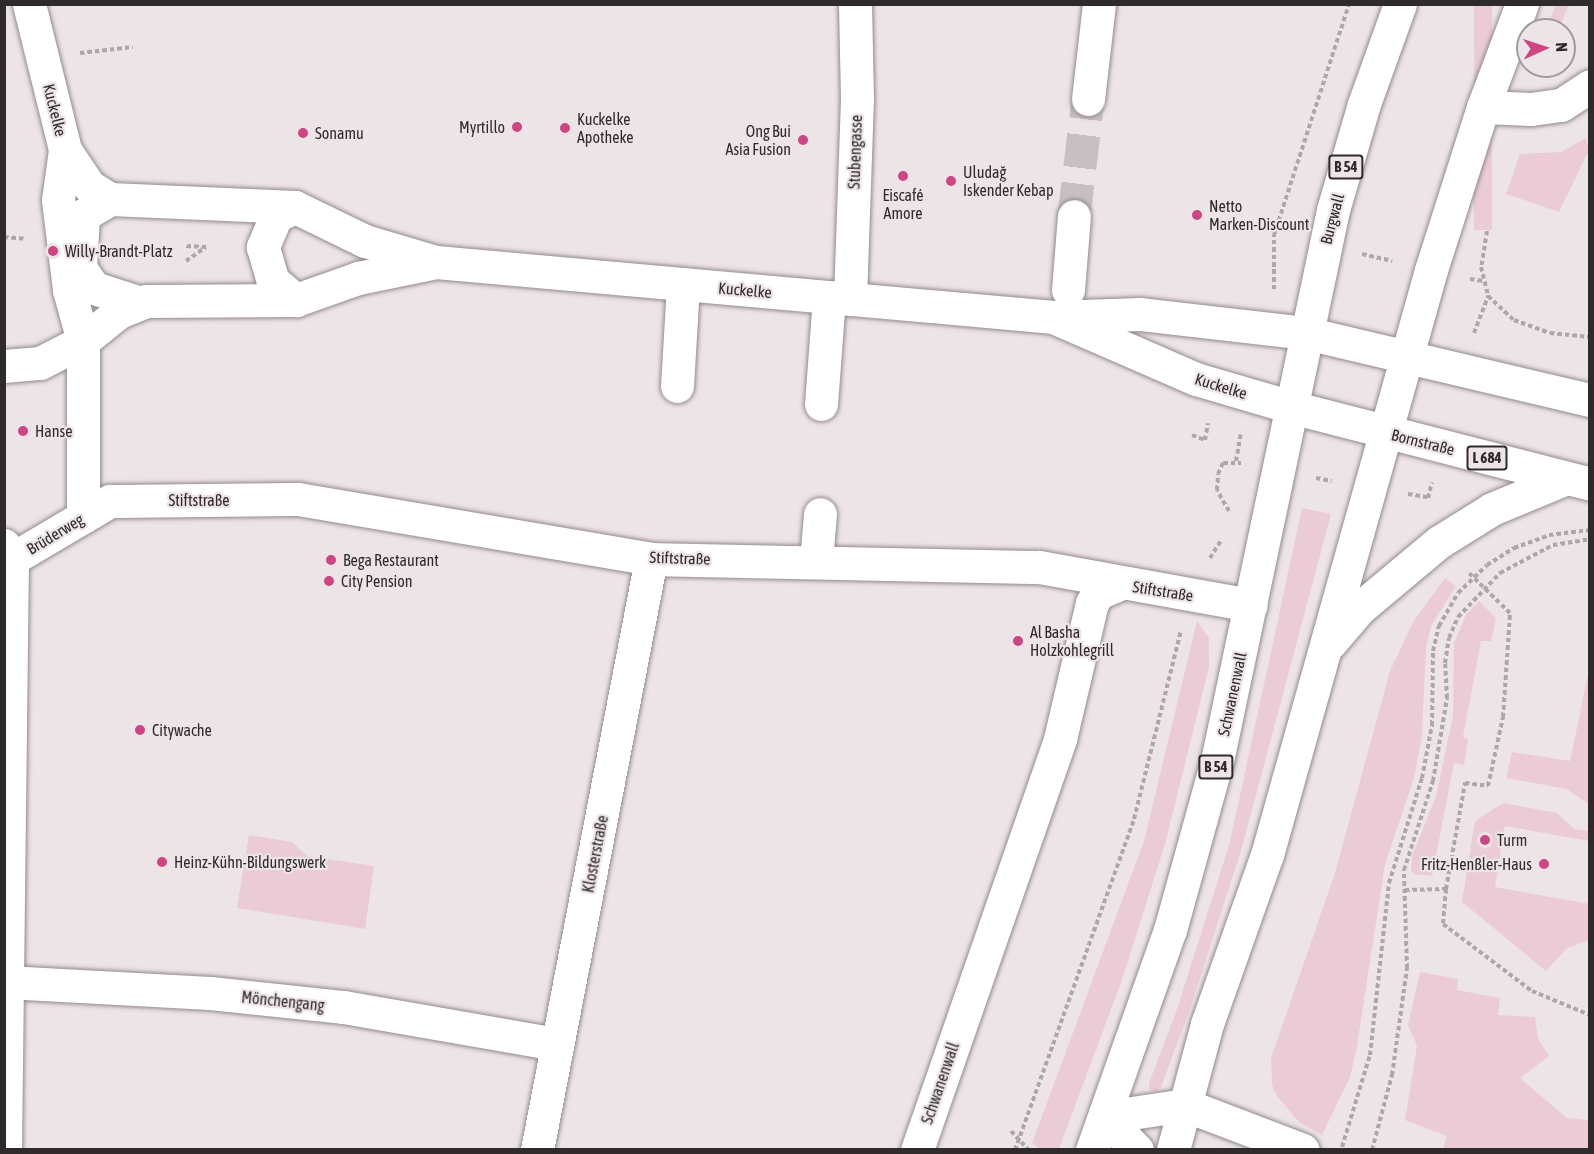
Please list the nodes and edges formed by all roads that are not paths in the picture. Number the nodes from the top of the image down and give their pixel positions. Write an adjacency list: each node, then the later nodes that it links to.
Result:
1 (29, 4): 9 (street, Kuckelke)
2 (855, 4): 15 (street, Stubengasse)
3 (1099, 4): 7 (street)
4 (1400, 4): 19 (street, Burgwall / B 54)
5 (1522, 4): 8 (street)
6 (1590, 86): 8 (street)
7 (1088, 99)
8 (1483, 107): 21 (street)
9 (65, 150): 10 (street, Kuckelke); 20 (street)
10 (110, 199): 11 (street, Kuckelke); 17 (street, Kuckelke)
11 (295, 207): 13 (street, Kuckelke); 16 (street)
12 (1074, 216): 18 (street)
13 (436, 262): 14 (street, Kuckelke); 16 (street, Kuckelke)
14 (683, 284): 15 (street, Kuckelke); 23 (street)
15 (839, 298): 18 (street, Kuckelke); 25 (street, Stubengasse)
16 (296, 300): 17 (street, Kuckelke)
17 (141, 303): 20 (street, Kuckelke)
18 (1061, 304): 19 (street, Kuckelke); 26 (street, Kuckelke)
19 (1306, 333): 21 (street); 26 (street, Schwanenwall / B 54)
20 (83, 341): 22 (street); 29 (street)
21 (1405, 356): 24 (street); 27 (street)
22 (4, 366)
23 (677, 386)
24 (1590, 400)
25 (821, 404)
26 (1291, 407): 27 (street, Bornstraße / L 684); 35 (street, Schwanenwall / B 54)
27 (1384, 432): 28 (street, Bornstraße / L 684); 36 (street)
28 (1577, 481): 36 (street)
29 (97, 509): 31 (street, Brüderweg); 32 (street, Stiftstraße)
30 (820, 513): 33 (street)
31 (8, 552): 37 (street, Brüderweg)
32 (651, 559): 33 (street, Stiftstraße); 39 (street, Klosterstraße)
33 (816, 560): 34 (street, Stiftstraße)
34 (1119, 584): 35 (street, Stiftstraße); 44 (street, Schwanenwall)
35 (1251, 605): 41 (street, Schwanenwall / B 54)
36 (1321, 657): 40 (street)
37 (5, 919): 38 (street, Brüderweg)
38 (6, 982): 39 (street, Mönchengang); 42 (street, Brüderweg)
39 (556, 1044): 43 (street, Klosterstraße)
40 (1185, 1105): 41 (street); 47 (street); 48 (street)
41 (1105, 1117): 45 (street, Schwanenwall / B 54); 46 (street)
42 (5, 1149)
43 (537, 1149)
44 (917, 1149)
45 (1092, 1149)
46 (1137, 1149)
47 (1173, 1149)
48 (1303, 1149)

